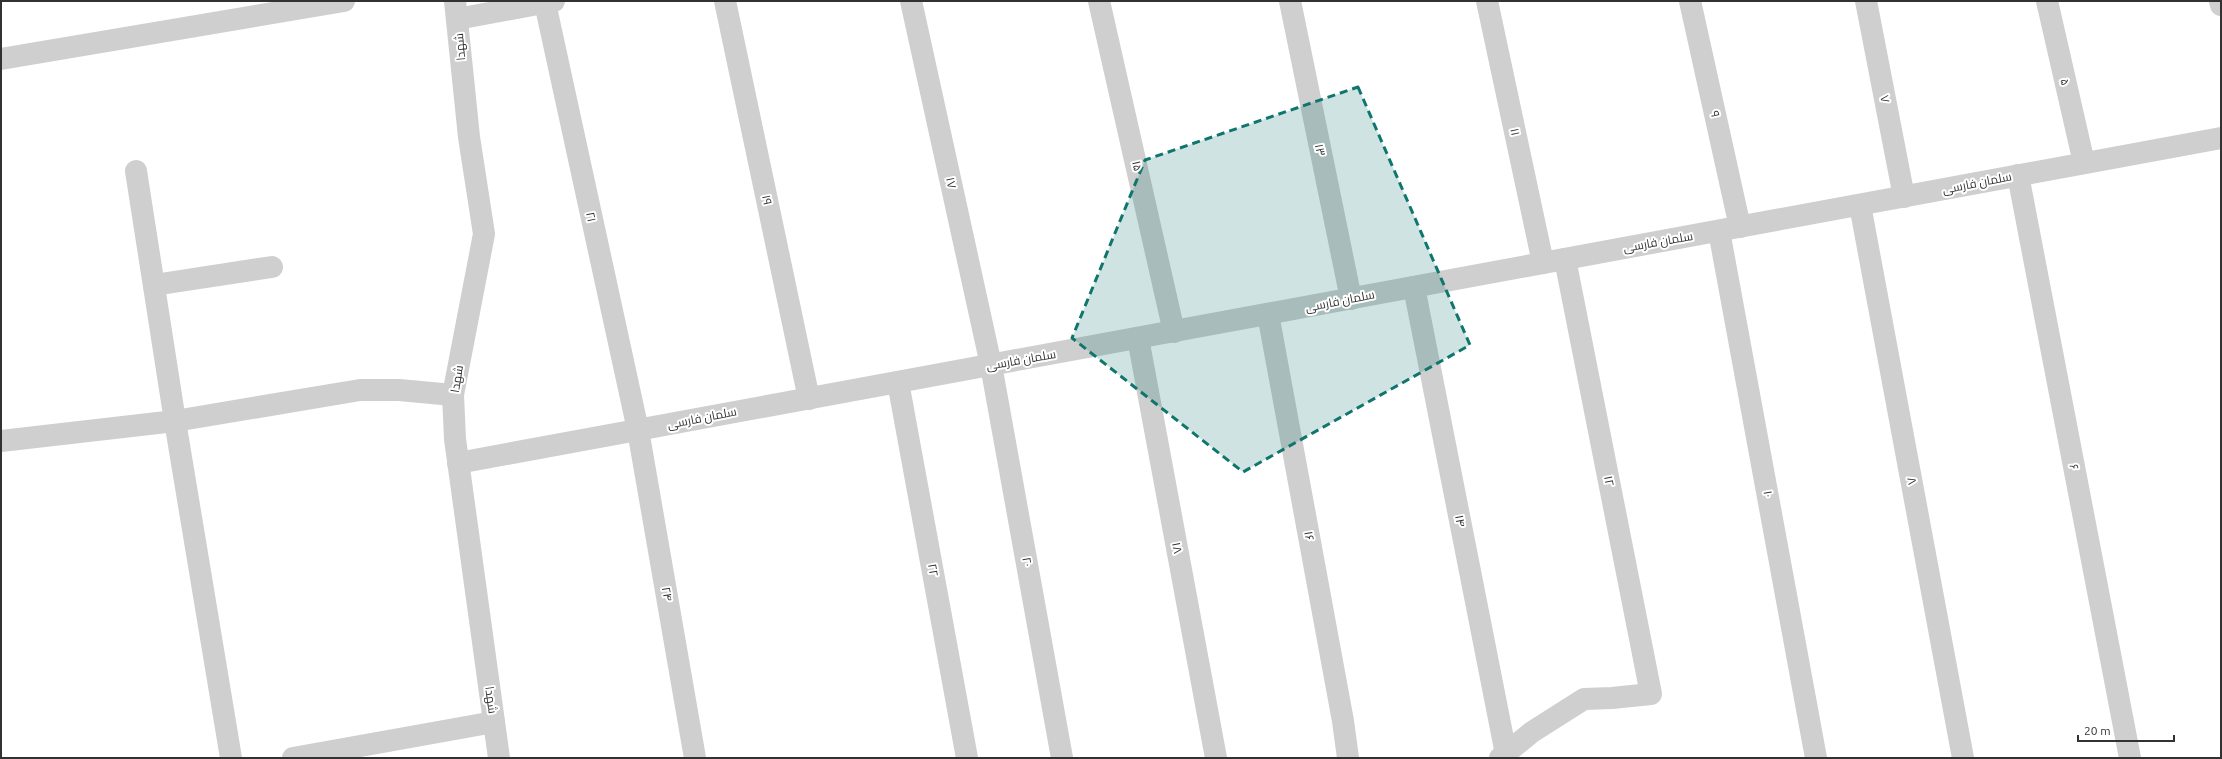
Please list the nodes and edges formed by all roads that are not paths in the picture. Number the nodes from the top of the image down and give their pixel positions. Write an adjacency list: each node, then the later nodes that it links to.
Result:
1 (344, 1): 14 (street)
2 (725, 1): 34 (street, ۱۹)
3 (911, 1): 31 (street, ۱۷)
4 (1100, 1): 29 (street, ۱۵)
5 (1290, 1): 27 (street, ۱۳)
6 (1487, 1): 23 (street, ۱۱)
7 (1690, 1): 21 (street, ۹)
8 (1866, 1): 19 (street, ۷)
9 (2047, 1): 16 (street, ۵)
10 (2220, 1): 12 (street)
11 (549, 2): 13 (street); 36 (street, ۲۱)
12 (2221, 5)
13 (456, 10): 33 (street, شهدا)
14 (1, 59)
15 (2221, 138): 16 (street, سلمان فارسی)
16 (2084, 163): 18 (street, سلمان فارسی)
17 (136, 171): 25 (street)
18 (2018, 175): 19 (street, سلمان فارسی); 51 (street, ۶)
19 (1904, 197): 20 (street, سلمان فارسی)
20 (1860, 205): 21 (street, سلمان فارسی); 50 (street, ۸)
21 (1730, 229): 22 (street, سلمان فارسی); 49 (street, ۱۰)
22 (1565, 259): 23 (street, سلمان فارسی); 40 (street, ۱۲)
23 (1543, 263): 26 (street, سلمان فارسی)
24 (272, 267): 25 (street)
25 (154, 285): 35 (street)
26 (1414, 287): 27 (street, سلمان فارسی); 40 (street, ۱۴)
27 (1351, 299): 28 (street, سلمان فارسی)
28 (1268, 314): 29 (street, سلمان فارسی); 48 (street, ۱۶)
29 (1174, 332): 30 (street, سلمان فارسی)
30 (1138, 338): 31 (street, سلمان فارسی); 47 (street, ۱۸)
31 (991, 365): 32 (street, سلمان فارسی); 46 (street, ۲۰)
32 (898, 382): 34 (street, سلمان فارسی); 45 (street, ۲۲)
33 (453, 395): 35 (street); 38 (street, شهدا)
34 (809, 399): 36 (street, سلمان فارسی)
35 (175, 421): 37 (street); 41 (street)
36 (638, 430): 38 (street, سلمان فارسی); 44 (street, ۲۴)
37 (1, 441)
38 (458, 463): 39 (street, شهدا)
39 (494, 722): 42 (street); 43 (street, شهدا)
40 (1503, 756)
41 (231, 758)
42 (293, 758)
43 (499, 758)
44 (695, 758)
45 (967, 758)
46 (1062, 758)
47 (1216, 758)
48 (1348, 758)
49 (1816, 758)
50 (1963, 758)
51 (2130, 758)

